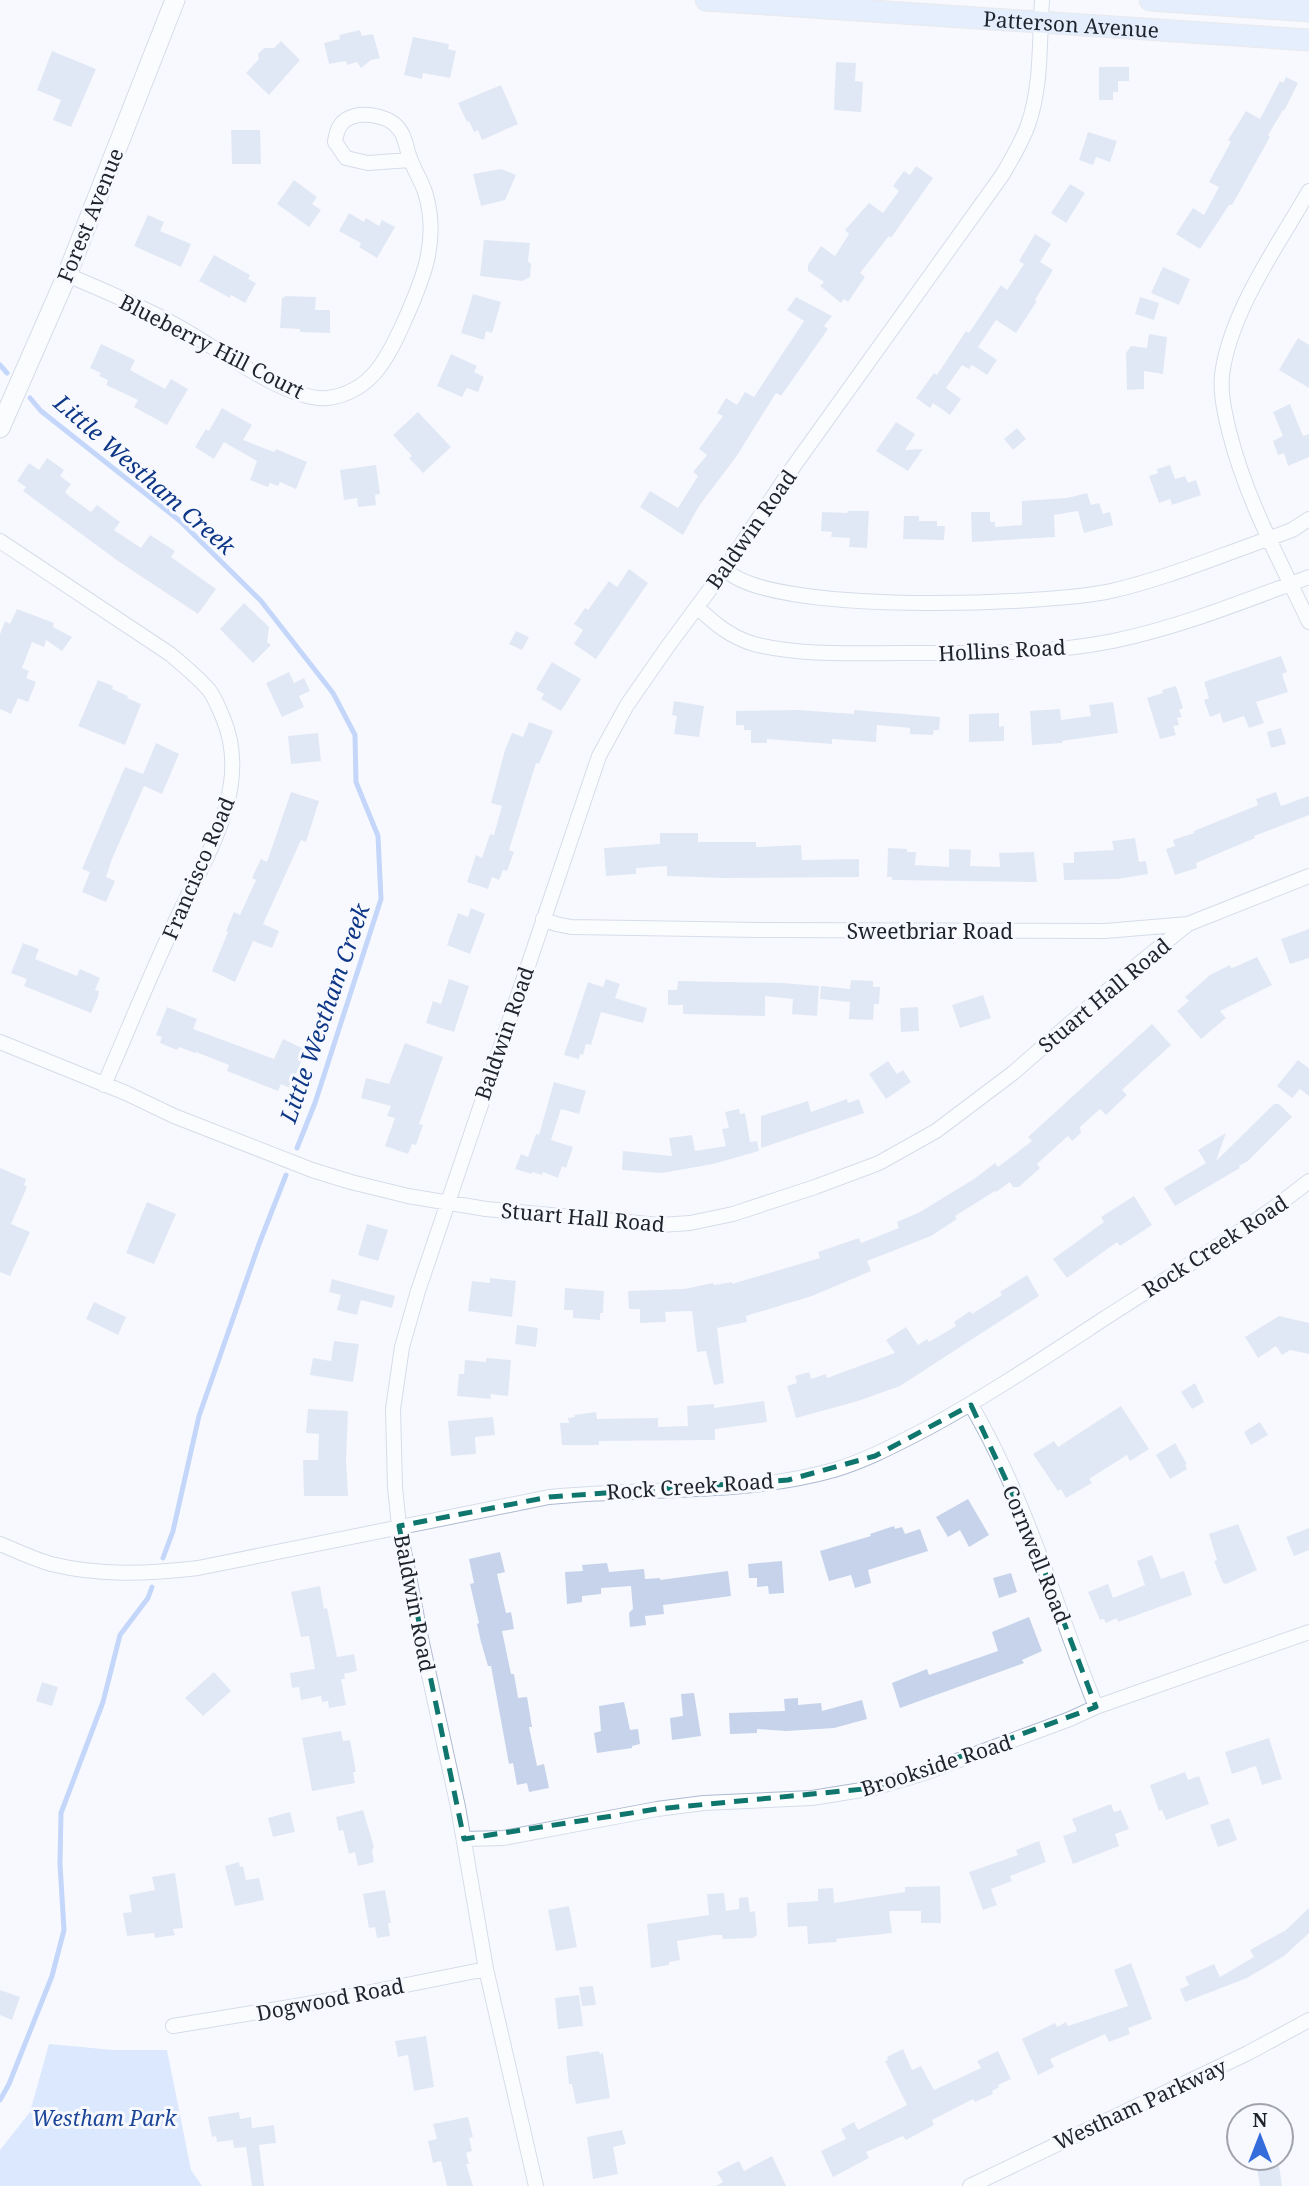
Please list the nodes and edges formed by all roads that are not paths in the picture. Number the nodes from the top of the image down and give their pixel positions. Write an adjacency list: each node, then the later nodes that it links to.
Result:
1 (175, 0): 10 (main road, Forest Avenue)
2 (706, 0): 6 (main road, Patterson Avenue)
3 (1042, 0): 6 (street, Baldwin Road)
4 (1150, 0): 5 (main road, Patterson Avenue)
5 (1309, 11)
6 (1040, 23): 7 (main road, Patterson Avenue); 15 (street, Baldwin Road)
7 (1309, 40)
8 (410, 160): 8 (street, Blueberry Hill Court); 10 (street, Blueberry Hill Court)
9 (1309, 191): 13 (street)
10 (67, 275): 11 (main road, Forest Avenue)
11 (0, 428)
12 (1309, 519): 13 (street)
13 (1268, 539): 15 (street); 17 (street)
14 (0, 541): 24 (street, Francisco Road)
15 (725, 569): 18 (street, Baldwin Road)
16 (1309, 577): 17 (street, Hollins Road)
17 (1291, 584): 18 (street, Hollins Road); 19 (street)
18 (697, 607): 21 (street, Baldwin Road)
19 (1309, 622)
20 (1309, 876): 22 (street, Sweetbriar Road)
21 (542, 919): 22 (street, Sweetbriar Road); 26 (street, Baldwin Road)
22 (1188, 924): 26 (street, Stuart Hall Road)
23 (0, 1042): 24 (street, Stuart Hall Road)
24 (104, 1085): 26 (street, Stuart Hall Road)
25 (1309, 1181): 27 (street, Rock Creek Road)
26 (447, 1203): 28 (street, Baldwin Road)
27 (971, 1405): 28 (street, Rock Creek Road); 31 (street, Cornwell Road)
28 (399, 1526): 29 (street, Rock Creek Road); 32 (street, Baldwin Road)
29 (0, 1544)
30 (1309, 1632): 31 (street, Brookside Road)
31 (1096, 1707): 32 (street, Brookside Road)
32 (464, 1839): 33 (street, Baldwin Road)
33 (486, 1969): 35 (street, Dogwood Road); 37 (street, Baldwin Road)
34 (1309, 2020): 36 (street, Westham Parkway)
35 (173, 2026)
36 (987, 2183): 38 (street, Westham Parkway)
37 (536, 2186)
38 (970, 2186)

